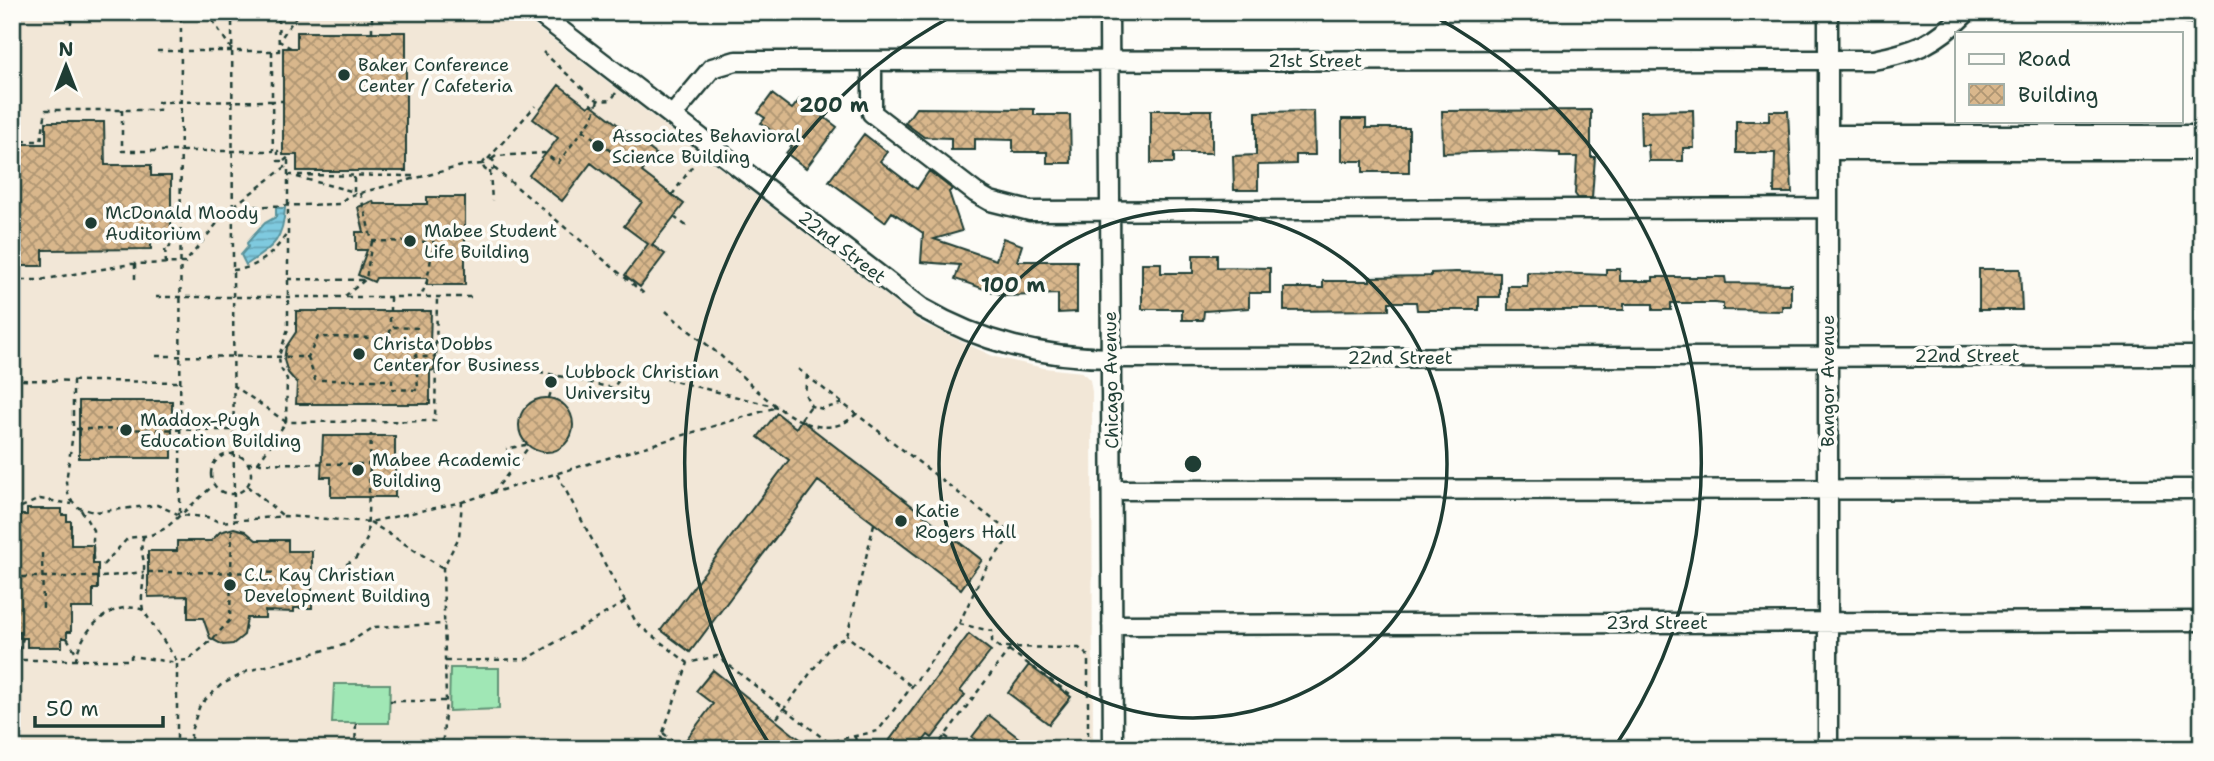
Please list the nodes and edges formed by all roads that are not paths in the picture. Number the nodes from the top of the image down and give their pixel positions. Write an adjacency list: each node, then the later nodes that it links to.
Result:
1 (537, 12): 10 (street, 22nd Street)
2 (1108, 12): 9 (street, Chicago Avenue)
3 (1828, 12): 8 (street, Bangor Avenue)
4 (1967, 12): 8 (street, 21st Street)
5 (2187, 12): 6 (street)
6 (2202, 15)
7 (872, 61): 9 (street, 21st Street); 10 (street, 21st Street); 15 (street)
8 (1828, 61): 9 (street, 21st Street); 12 (street, Bangor Avenue)
9 (1108, 62): 15 (street, Chicago Avenue)
10 (672, 116): 18 (street, 22nd Street)
11 (2202, 135): 12 (street)
12 (1828, 142): 13 (street); 14 (street, Bangor Avenue)
13 (2202, 150)
14 (1828, 208): 15 (street); 17 (street, Bangor Avenue)
15 (1109, 210): 18 (street, Chicago Avenue)
16 (2202, 356): 17 (street, 22nd Street)
17 (1828, 357): 18 (street, 22nd Street); 21 (street, Bangor Avenue)
18 (1111, 358): 20 (street, Chicago Avenue)
19 (2202, 489): 21 (street)
20 (1112, 490): 21 (street); 24 (street, Chicago Avenue)
21 (1828, 490): 23 (street, Bangor Avenue)
22 (2202, 621): 23 (street, 23rd Street)
23 (1828, 622): 24 (street, 23rd Street); 26 (street, Bangor Avenue)
24 (1112, 625): 25 (street, Chicago Avenue)
25 (1113, 749)
26 (1828, 749)

